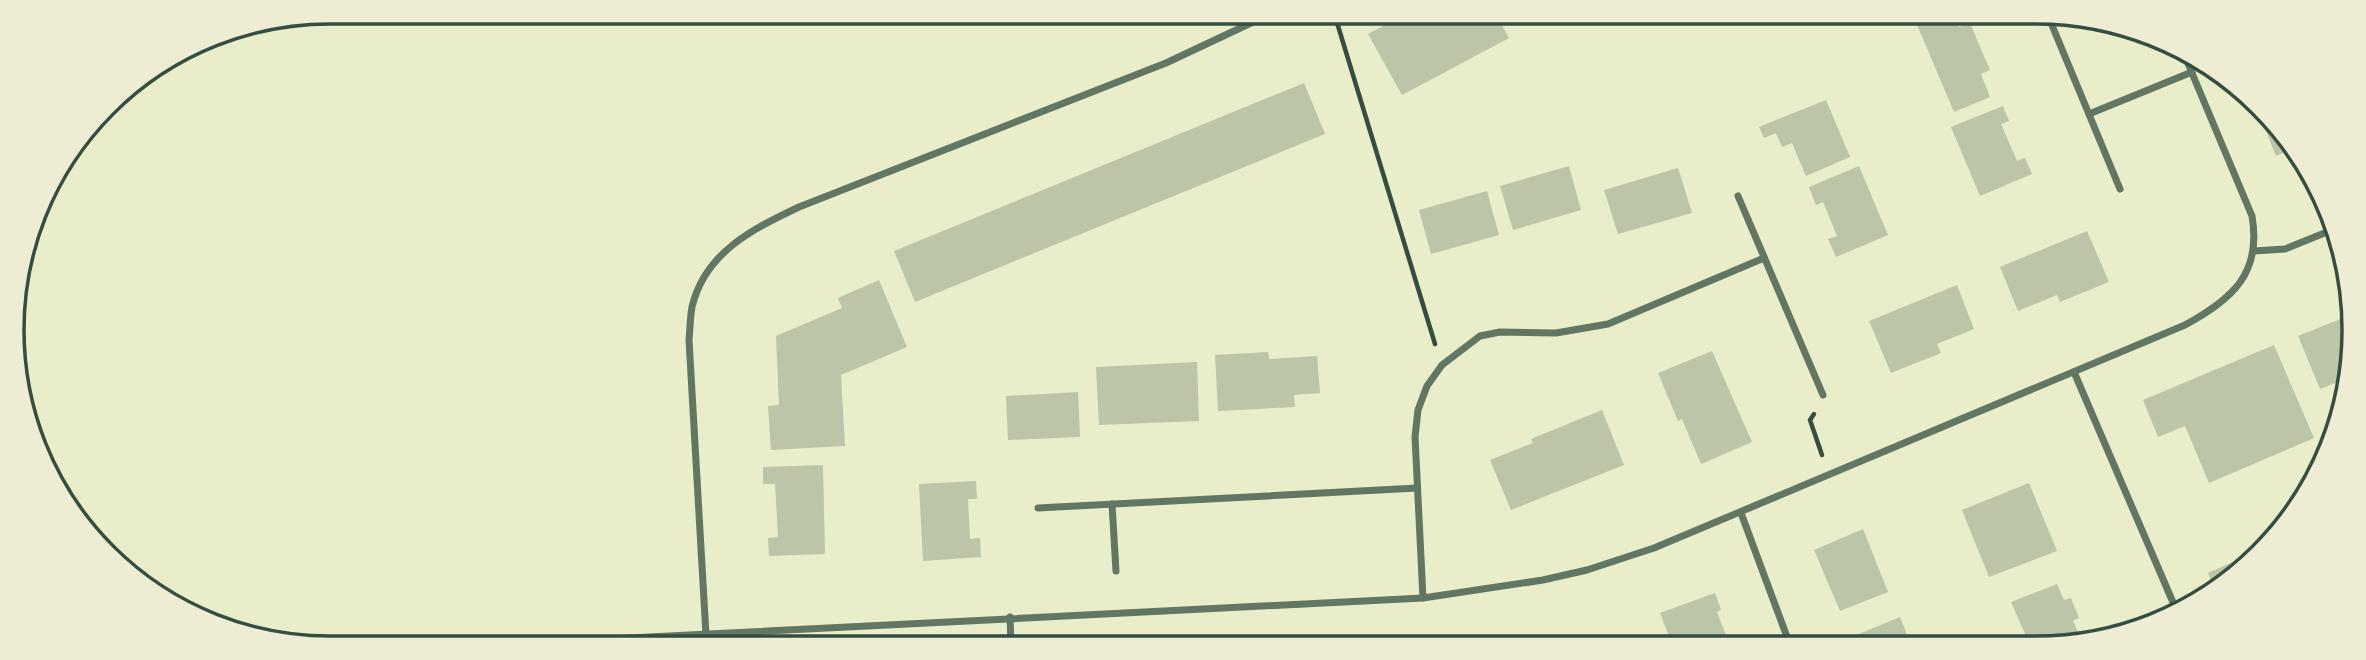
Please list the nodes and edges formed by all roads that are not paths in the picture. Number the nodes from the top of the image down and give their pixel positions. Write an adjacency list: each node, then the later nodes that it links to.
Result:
1 (1249, 24): 21 (street)
2 (2052, 25): 5 (street)
3 (2189, 65): 4 (street)
4 (2192, 72): 5 (street); 9 (street)
5 (2089, 114): 6 (street)
6 (2120, 189)
7 (1738, 196): 10 (street)
8 (2325, 233): 9 (street)
9 (2254, 251): 11 (street)
10 (1764, 258): 12 (street); 13 (street)
11 (2074, 372): 16 (street); 19 (street)
12 (1824, 395)
13 (1417, 488): 14 (street); 18 (street)
14 (1112, 504): 15 (street); 17 (street)
15 (1038, 508)
16 (1741, 513): 18 (street); 24 (street)
17 (1116, 571)
18 (1423, 598): 20 (street)
19 (2173, 603)
20 (1010, 617): 21 (street); 23 (street)
21 (706, 635): 22 (street)
22 (683, 636)
23 (1011, 636)
24 (1787, 636)

